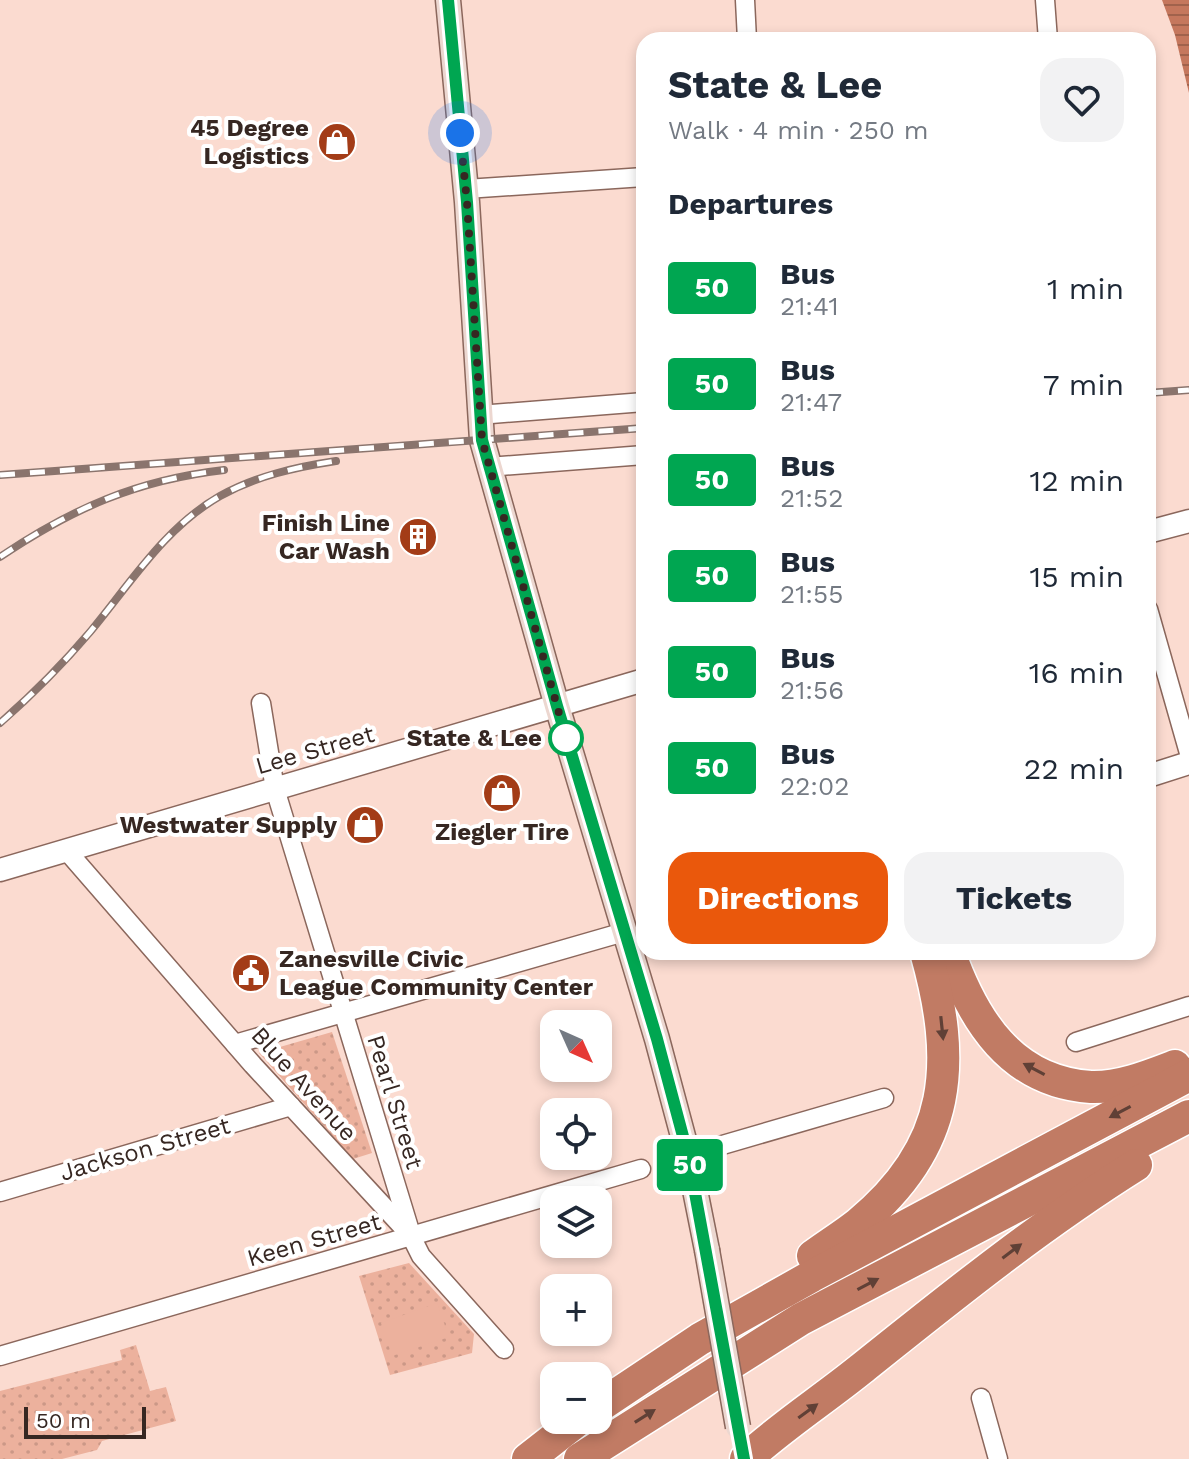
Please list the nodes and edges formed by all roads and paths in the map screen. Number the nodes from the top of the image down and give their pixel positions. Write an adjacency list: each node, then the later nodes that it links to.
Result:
1 (448, 0): 7 (main road)
2 (745, 0): 4 (street)
3 (1045, 0): 5 (street)
4 (747, 32)
5 (1047, 32)
6 (636, 178): 7 (street)
7 (466, 189): 9 (main road)
8 (636, 403): 9 (street)
9 (479, 415): 11 (main road)
10 (636, 456): 11 (street)
11 (488, 467): 17 (main road)
12 (1189, 521): 13 (street)
13 (1156, 530)
14 (1156, 637): 18 (street)
15 (636, 682): 17 (street, Lee Street)
16 (261, 703): 21 (street, Pearl Street)
17 (557, 706): 21 (street, Lee Street); 24 (main road)
18 (1189, 753)
19 (1189, 763): 20 (street)
20 (1156, 773)
21 (275, 789): 22 (street, Lee Street); 29 (street, Pearl Street)
22 (67, 851): 23 (street, Lee Street); 31 (street, Blue Avenue)
23 (0, 870)
24 (634, 928): 29 (street)
25 (641, 960): 38 (main road)
26 (928, 960): 42 (highway, one-way to 42)
27 (952, 960): 32 (highway, one-way to 27)
28 (1189, 1006): 30 (street)
29 (343, 1013): 31 (street); 41 (street, Pearl Street)
30 (1076, 1042)
31 (235, 1044): 35 (street, Blue Avenue)
32 (1189, 1061)
33 (1189, 1075): 42 (highway, one-way to 42)
34 (884, 1098): 38 (street)
35 (291, 1106): 40 (street, Jackson Street); 41 (street, Blue Avenue)
36 (1189, 1116): 49 (highway, one-way to 36)
37 (1189, 1132): 50 (highway, one-way to 37)
38 (688, 1155): 50 (main road, bridge)
39 (641, 1169): 41 (street, Keen Street)
40 (0, 1192)
41 (411, 1236): 43 (street, Blue Avenue); 44 (street, Keen Street)
42 (700, 1339): 45 (highway)
43 (504, 1349)
44 (0, 1356)
45 (612, 1398)
46 (981, 1398): 51 (street)
47 (560, 1434): 48 (highway)
48 (528, 1459)
49 (580, 1459)
50 (745, 1459)
51 (998, 1459)

